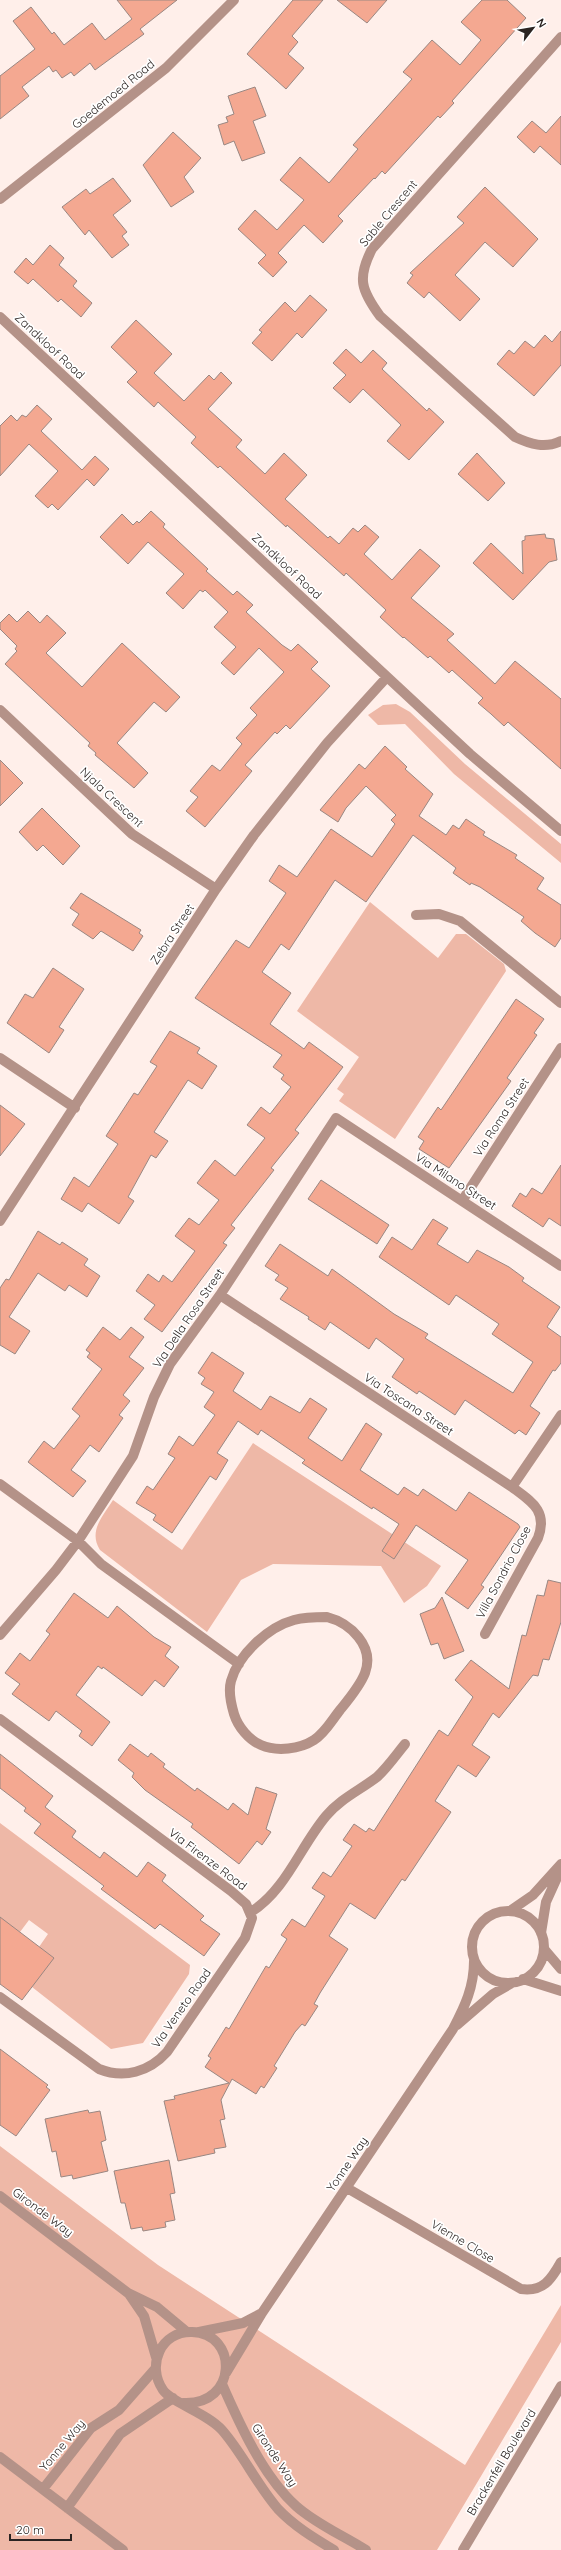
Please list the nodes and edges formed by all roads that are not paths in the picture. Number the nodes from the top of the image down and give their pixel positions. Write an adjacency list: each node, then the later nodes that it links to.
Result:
1 (234, 0): 3 (street, Goedemoed Road)
2 (561, 37): 5 (street, Sable Crescent)
3 (0, 199)
4 (0, 317): 6 (street, Zandkloof Road)
5 (561, 441)
6 (387, 677): 8 (street, Zandkloof Road); 9 (street, Zebra Street)
7 (0, 710): 9 (street, Njala Crescent)
8 (561, 831)
9 (216, 890): 14 (street, Zebra Street)
10 (416, 915): 11 (street)
11 (561, 1003)
12 (561, 1048): 16 (street, Via Roma Street)
13 (0, 1058): 14 (street)
14 (75, 1108): 17 (street, Zebra Street)
15 (336, 1118): 16 (street, Via Milano Street); 19 (street, Via Della Rosa Street)
16 (462, 1201): 18 (street, Via Milano Street)
17 (0, 1221)
18 (561, 1266)
19 (220, 1295): 22 (street, Via Toscana Street); 23 (street, Via Della Rosa Street)
20 (561, 1415): 22 (street)
21 (0, 1484): 23 (street)
22 (512, 1486): 24 (street, Villa Sondrio Close)
23 (78, 1541): 25 (street); 26 (street)
24 (485, 1634)
25 (0, 1635)
26 (239, 1664): 26 (street)
27 (0, 1719): 32 (street, Via Firenze Road)
28 (405, 1744): 32 (street)
29 (561, 1864): 31 (street)
30 (561, 1869): 33 (street)
31 (510, 1911): 33 (street); 35 (street)
32 (251, 1912): 40 (street, Via Veneto Road)
33 (541, 1933): 34 (street)
34 (544, 1949): 36 (street); 37 (street)
35 (474, 1960): 38 (street); 41 (street, Yonne Way)
36 (561, 1969)
37 (523, 1979): 38 (street); 39 (street)
38 (512, 1983): 41 (street, Yonne Way)
39 (561, 1991)
40 (0, 1997)
41 (453, 2029): 42 (street, Yonne Way)
42 (347, 2188): 44 (street, Vienne Close); 46 (street, Yonne Way)
43 (0, 2196): 45 (street, Gironde Way)
44 (561, 2262)
45 (128, 2293): 47 (street); 49 (street)
46 (262, 2313): 48 (street); 51 (street, Yonne Way)
47 (187, 2332): 48 (street); 49 (street)
48 (198, 2333): 51 (street)
49 (156, 2357): 50 (street)
50 (155, 2369): 54 (street); 57 (street, Yonne Way)
51 (226, 2373): 52 (street)
52 (222, 2384): 55 (street); 61 (street, Gironde Way)
53 (561, 2386): 62 (street, Brackenfell Boulevard)
54 (173, 2398): 55 (street); 58 (street)
55 (184, 2403): 60 (street)
56 (0, 2457): 57 (street)
57 (43, 2489): 58 (street)
58 (67, 2508): 59 (street)
59 (123, 2550)
60 (334, 2550)
61 (366, 2550)
62 (463, 2550)

